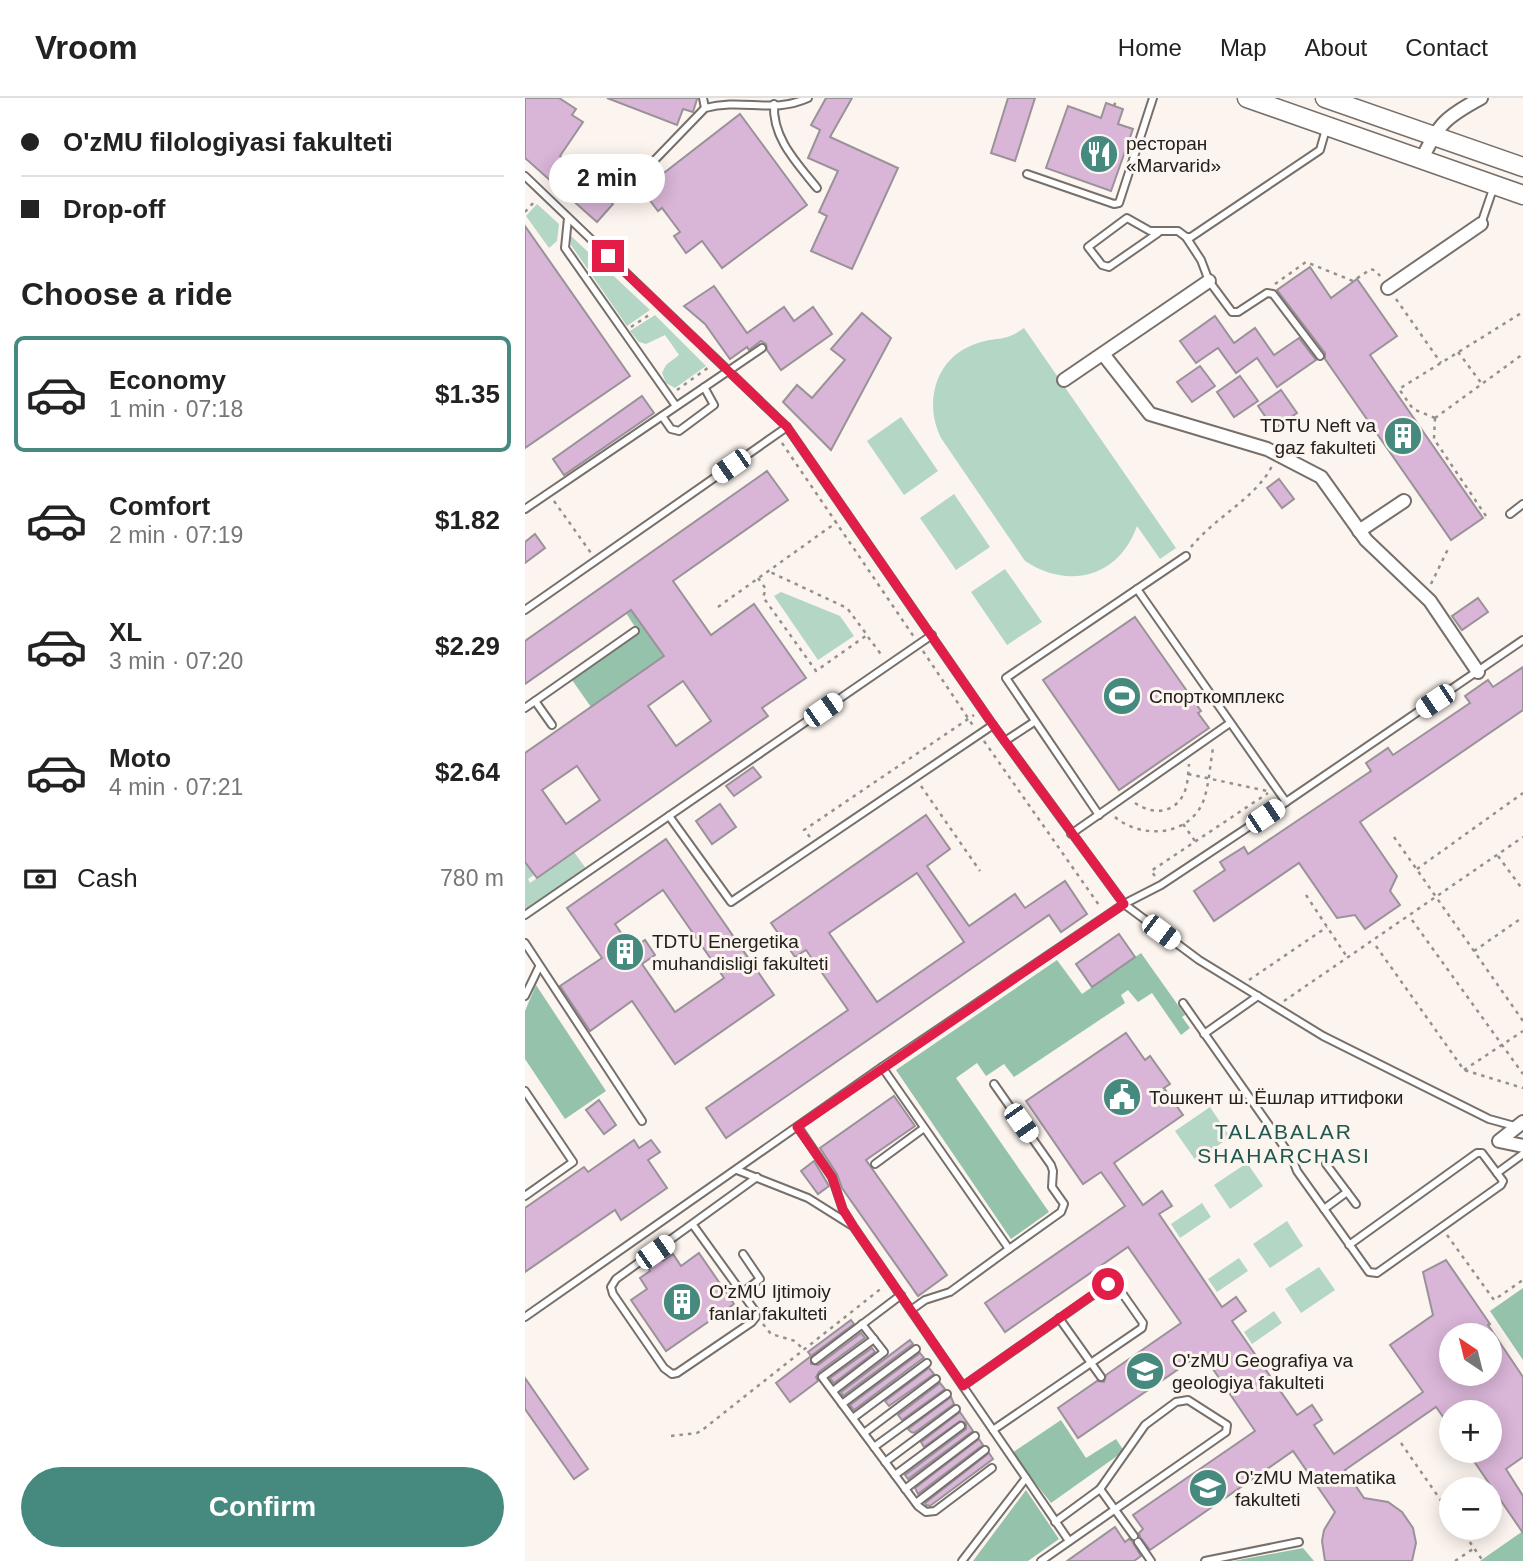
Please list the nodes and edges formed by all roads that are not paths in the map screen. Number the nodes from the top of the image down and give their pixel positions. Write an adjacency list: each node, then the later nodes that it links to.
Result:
1 (703, 98): 8 (lane)
2 (808, 98): 7 (lane)
3 (1153, 98): 13 (lane)
4 (1247, 98): 9 (main road)
5 (1325, 98): 10 (main road)
6 (1481, 98): 10 (street)
7 (774, 104): 8 (lane); 16 (lane)
8 (705, 108): 18 (lane)
9 (1327, 125): 11 (main road); 22 (lane)
10 (1433, 136): 11 (street); 12 (main road)
11 (1422, 159): 15 (main road)
12 (1523, 167)
13 (1027, 174)
14 (525, 176): 19 (lane)
15 (1495, 185): 17 (main road); 20 (lane)
16 (817, 188)
17 (1523, 195)
18 (619, 197)
19 (568, 218): 28 (lane); 31 (lane)
20 (1481, 224): 24 (street)
21 (1158, 233): 21 (lane); 22 (lane)
22 (1186, 237): 23 (lane)
23 (1209, 281): 26 (street); 27 (lane)
24 (1388, 288)
25 (762, 348): 28 (lane)
26 (1103, 354): 29 (street); 38 (street)
27 (1319, 356)
28 (728, 370): 30 (lane); 33 (lane)
29 (1065, 380)
30 (704, 387): 31 (lane); 32 (lane)
31 (676, 406): 32 (lane)
32 (662, 416): 36 (lane)
33 (787, 427): 41 (lane); 43 (lane)
34 (1405, 501): 38 (street)
35 (1523, 504): 37 (lane)
36 (525, 509)
37 (1510, 514)
38 (1359, 531): 45 (street)
39 (1186, 556): 40 (lane)
40 (1137, 589): 48 (lane); 49 (lane)
41 (525, 610)
42 (635, 631): 46 (lane)
43 (932, 635): 51 (lane); 55 (lane)
44 (1523, 640): 45 (lane)
45 (1478, 672): 53 (lane)
46 (535, 701): 47 (lane); 50 (lane)
47 (525, 708)
48 (1034, 722): 52 (lane); 54 (lane)
49 (1230, 723): 53 (lane); 54 (lane)
50 (552, 725)
51 (993, 725): 52 (lane); 55 (lane)
52 (1005, 741): 56 (lane)
53 (1286, 802): 57 (lane)
54 (1099, 815): 56 (lane)
55 (669, 816): 58 (lane)
56 (1071, 834): 57 (lane)
57 (1124, 904): 62 (lane); 65 (lane)
58 (525, 915)
59 (525, 943): 60 (lane)
60 (539, 967): 61 (lane); 68 (lane)
61 (525, 996)
62 (1258, 996): 64 (lane); 69 (lane)
63 (1182, 1003): 64 (lane)
64 (1204, 1034): 82 (lane)
65 (882, 1067): 70 (lane); 71 (lane)
66 (994, 1084): 86 (lane)
67 (525, 1091): 80 (lane)
68 (642, 1121)
69 (1521, 1126): 72 (street)
70 (797, 1127): 76 (lane); 84 (lane)
71 (924, 1128): 74 (lane); 86 (lane)
72 (1523, 1146)
73 (1523, 1154): 77 (lane)
74 (875, 1164)
75 (1326, 1164): 79 (lane)
76 (737, 1170): 78 (lane); 91 (lane)
77 (1497, 1173): 85 (lane); 85 (lane)
78 (757, 1177): 83 (lane); 84 (lane)
79 (1347, 1192): 81 (lane); 82 (lane)
80 (525, 1196)
81 (1356, 1204)
82 (1324, 1209): 85 (lane)
83 (693, 1225): 88 (lane); 88 (lane)
84 (853, 1226): 89 (lane)
85 (1349, 1245)
86 (1009, 1249): 90 (lane)
87 (743, 1254): 88 (lane)
88 (742, 1293)
89 (901, 1295): 90 (lane); 93 (lane)
90 (911, 1310): 101 (lane)
91 (525, 1317)
92 (1059, 1318): 98 (lane); 98 (lane); 101 (lane)
93 (862, 1324): 94 (lane); 96 (lane)
94 (874, 1339): 102 (lane); 102 (lane)
95 (916, 1349): 104 (lane)
96 (815, 1360)
97 (927, 1363): 106 (lane)
98 (1091, 1363): 99 (lane); 108 (lane)
99 (1101, 1377)
100 (936, 1379): 109 (lane)
101 (963, 1386): 108 (lane)
102 (833, 1391): 104 (lane)
103 (947, 1394): 111 (lane)
104 (842, 1404): 106 (lane)
105 (956, 1409): 113 (lane)
106 (853, 1418): 109 (lane)
107 (961, 1426): 115 (lane)
108 (993, 1430): 116 (lane)
109 (864, 1433): 111 (lane)
110 (975, 1436): 117 (lane)
111 (874, 1447): 113 (lane)
112 (985, 1450): 119 (lane)
113 (885, 1462): 115 (lane)
114 (992, 1468): 119 (lane)
115 (895, 1475): 117 (lane)
116 (1026, 1478): 121 (lane); 124 (lane)
117 (905, 1489): 119 (lane)
118 (1100, 1489): 120 (lane); 120 (lane); 121 (lane)
119 (916, 1503)
120 (1114, 1510): 122 (lane); 126 (lane)
121 (1055, 1522): 122 (lane)
122 (1069, 1541): 125 (lane)
123 (1300, 1542): 127 (lane)
124 (962, 1561)
125 (1041, 1561)
126 (1151, 1561)
127 (1205, 1561)

